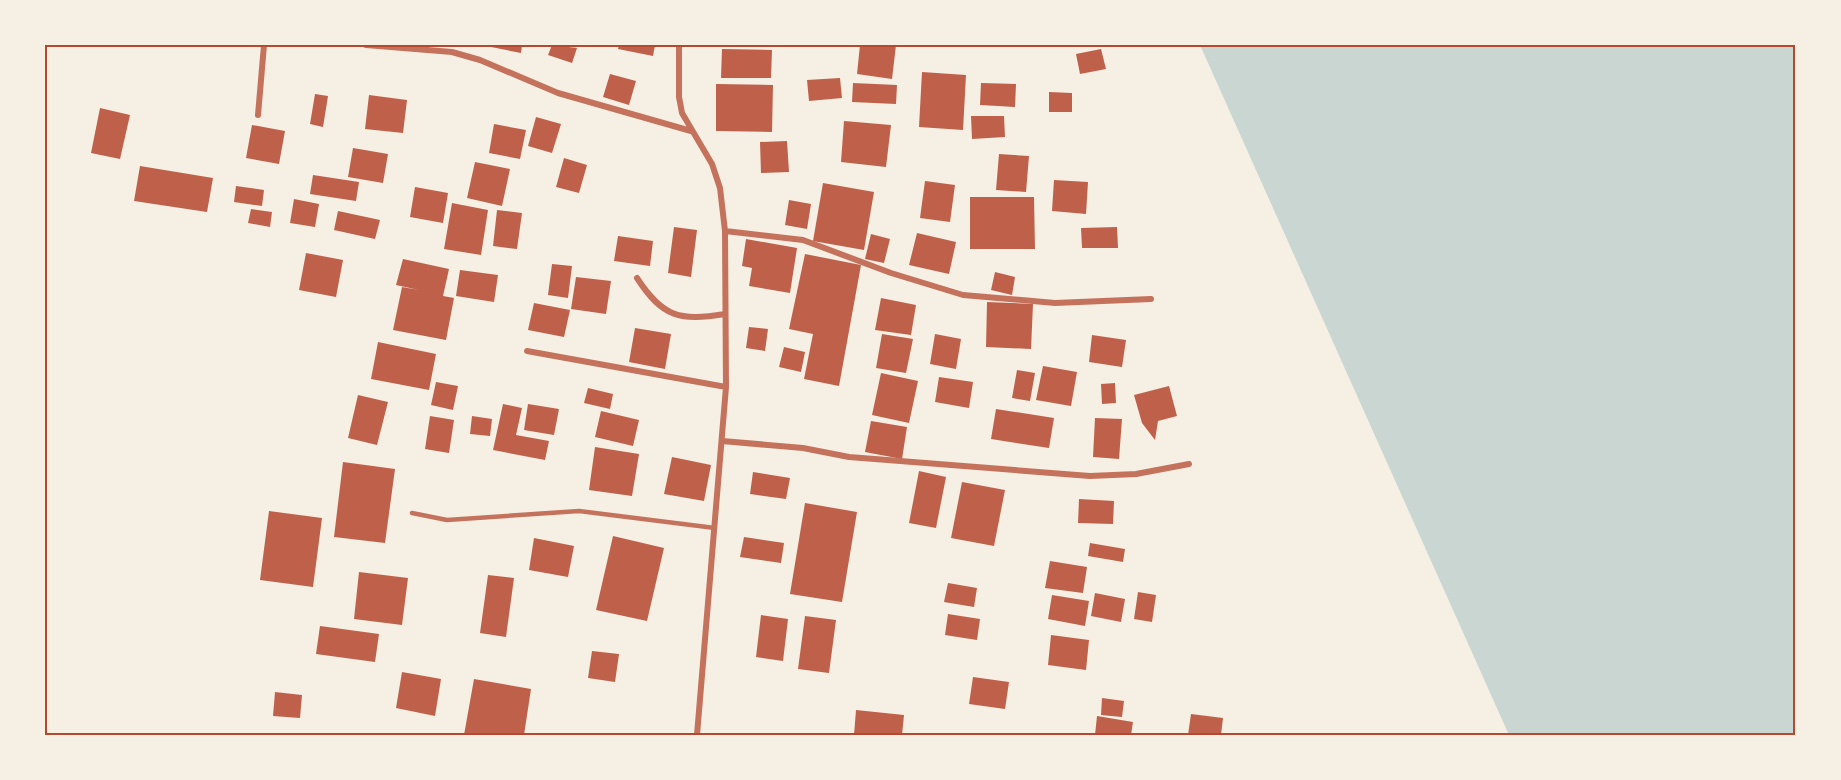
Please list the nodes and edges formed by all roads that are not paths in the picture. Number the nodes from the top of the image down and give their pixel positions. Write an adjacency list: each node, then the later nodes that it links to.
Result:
1 (264, 45): 5 (street)
2 (366, 45): 4 (street)
3 (679, 45): 6 (street)
4 (453, 49): 6 (street)
5 (258, 115)
6 (692, 131): 7 (street)
7 (725, 231): 9 (street); 10 (street)
8 (637, 278): 10 (street)
9 (1151, 298)
10 (725, 314): 12 (street)
11 (527, 351): 12 (street)
12 (726, 387): 13 (street)
13 (722, 441): 14 (street); 16 (street)
14 (1189, 464)
15 (412, 513): 16 (lane)
16 (715, 528): 17 (street)
17 (697, 735)

